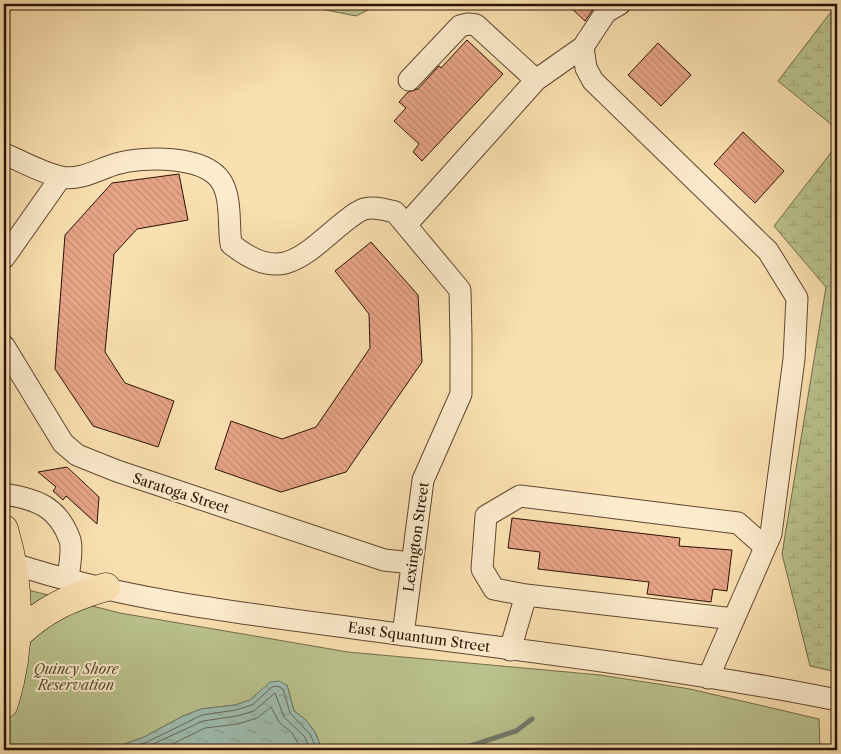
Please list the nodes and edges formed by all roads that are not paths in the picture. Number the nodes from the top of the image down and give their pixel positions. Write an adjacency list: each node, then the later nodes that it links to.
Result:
1 (620, 4): 2 (street)
2 (583, 47): 4 (street); 12 (street)
3 (408, 80): 4 (street)
4 (536, 80): 7 (street)
5 (4, 154): 6 (street)
6 (61, 177): 7 (street, Lexington Street); 8 (street)
7 (406, 225): 14 (street, Lexington Street)
8 (4, 258)
9 (4, 346): 14 (street, Saratoga Street)
10 (4, 494): 15 (street)
11 (4, 529): 13 (main road)
12 (765, 547): 17 (street); 18 (street)
13 (9, 563): 15 (street, East Squantum Street); 19 (main road)
14 (412, 563): 20 (street, Lexington Street)
15 (68, 579): 16 (street, East Squantum Street)
16 (106, 588): 19 (main road); 20 (street, East Squantum Street)
17 (526, 595): 18 (street); 21 (street)
18 (734, 619): 22 (street)
19 (17, 635): 24 (main road)
20 (403, 635): 21 (street, East Squantum Street)
21 (510, 650): 22 (street, East Squantum Street)
22 (708, 678): 23 (street, East Squantum Street)
23 (837, 700)
24 (4, 704)

